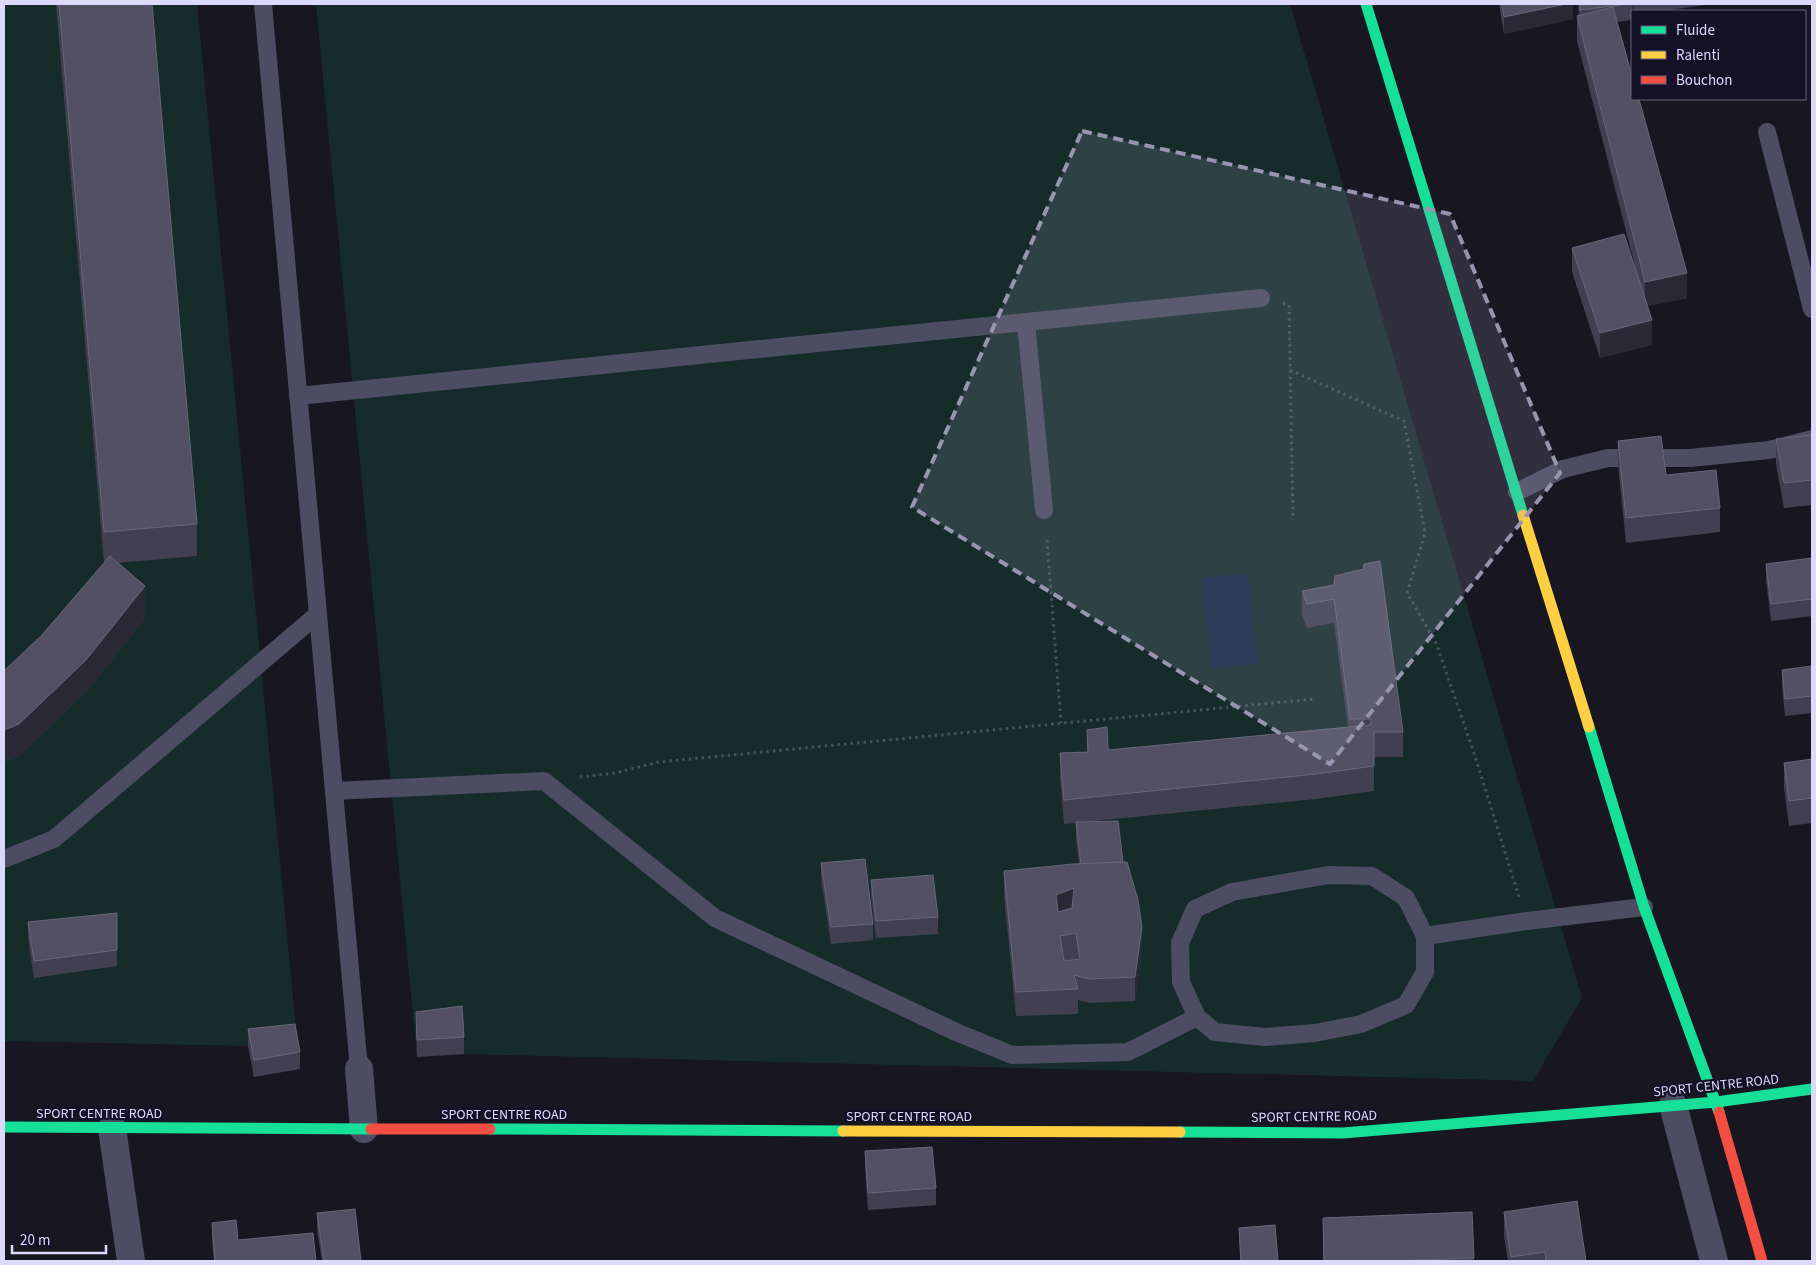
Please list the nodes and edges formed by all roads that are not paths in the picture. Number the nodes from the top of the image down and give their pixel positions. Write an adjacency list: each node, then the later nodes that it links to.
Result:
1 (263, 4): 7 (lane)
2 (1366, 4): 9 (street)
3 (1767, 132): 5 (lane)
4 (1261, 298): 6 (lane)
5 (1812, 309)
6 (1026, 322): 7 (lane); 10 (lane)
7 (298, 396): 11 (lane)
8 (1812, 439): 9 (lane)
9 (1517, 492): 14 (street)
10 (1044, 510)
11 (318, 614): 12 (lane); 13 (lane)
12 (334, 791): 16 (lane); 17 (lane)
13 (4, 859)
14 (1644, 907): 15 (lane); 19 (street)
15 (1425, 936): 16 (lane); 16 (lane)
16 (1198, 1017)
17 (359, 1069): 23 (street)
18 (1812, 1089): 19 (street, SPORT CENTRE ROAD)
19 (1716, 1102): 20 (street, SPORT CENTRE ROAD); 26 (street)
20 (1673, 1105): 23 (street, SPORT CENTRE ROAD); 25 (street)
21 (4, 1127): 22 (street, SPORT CENTRE ROAD)
22 (112, 1128): 23 (street, SPORT CENTRE ROAD); 24 (street)
23 (364, 1129)
24 (131, 1261)
25 (1714, 1261)
26 (1762, 1261)

